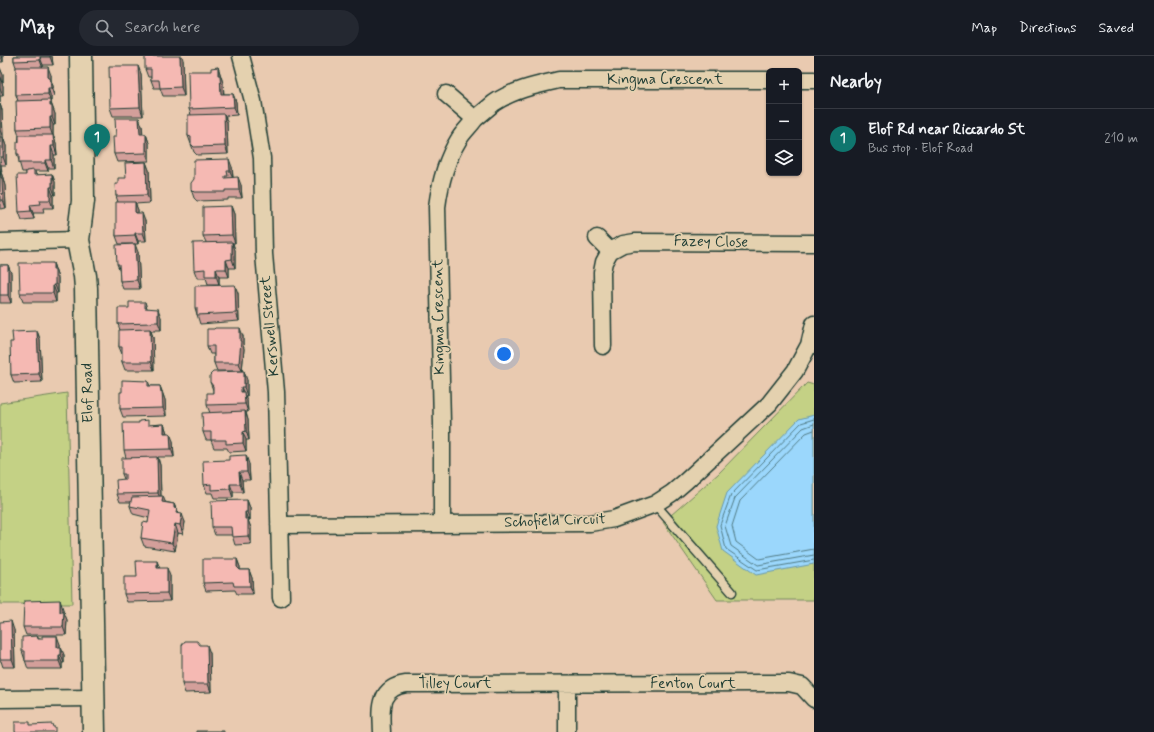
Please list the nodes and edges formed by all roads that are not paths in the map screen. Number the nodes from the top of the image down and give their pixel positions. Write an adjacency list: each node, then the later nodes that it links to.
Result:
1 (81, 56): 9 (street, Elof Road)
2 (241, 56): 17 (street, Kerswell Street)
3 (766, 80): 7 (street, Kingma Crescent)
4 (802, 80): 5 (street)
5 (814, 80)
6 (446, 94): 7 (street)
7 (475, 120): 16 (street, Kingma Crescent)
8 (597, 238): 12 (street)
9 (78, 240): 10 (street); 21 (street, Elof Road)
10 (0, 242)
11 (814, 243): 12 (street, Fazey Close)
12 (610, 251): 14 (street)
13 (814, 324): 15 (street, Schofield Circuit)
14 (603, 346)
15 (655, 504): 16 (street, Schofield Circuit); 18 (lane)
16 (442, 524): 17 (street, Schofield Circuit)
17 (279, 525): 19 (street, Kerswell Street)
18 (732, 592)
19 (281, 598)
20 (567, 684): 22 (street, Fenton Court); 25 (street, Tilley Court); 26 (street)
21 (94, 698): 23 (street); 24 (street, Elof Road)
22 (814, 698)
23 (0, 699)
24 (94, 732)
25 (382, 732)
26 (567, 732)

